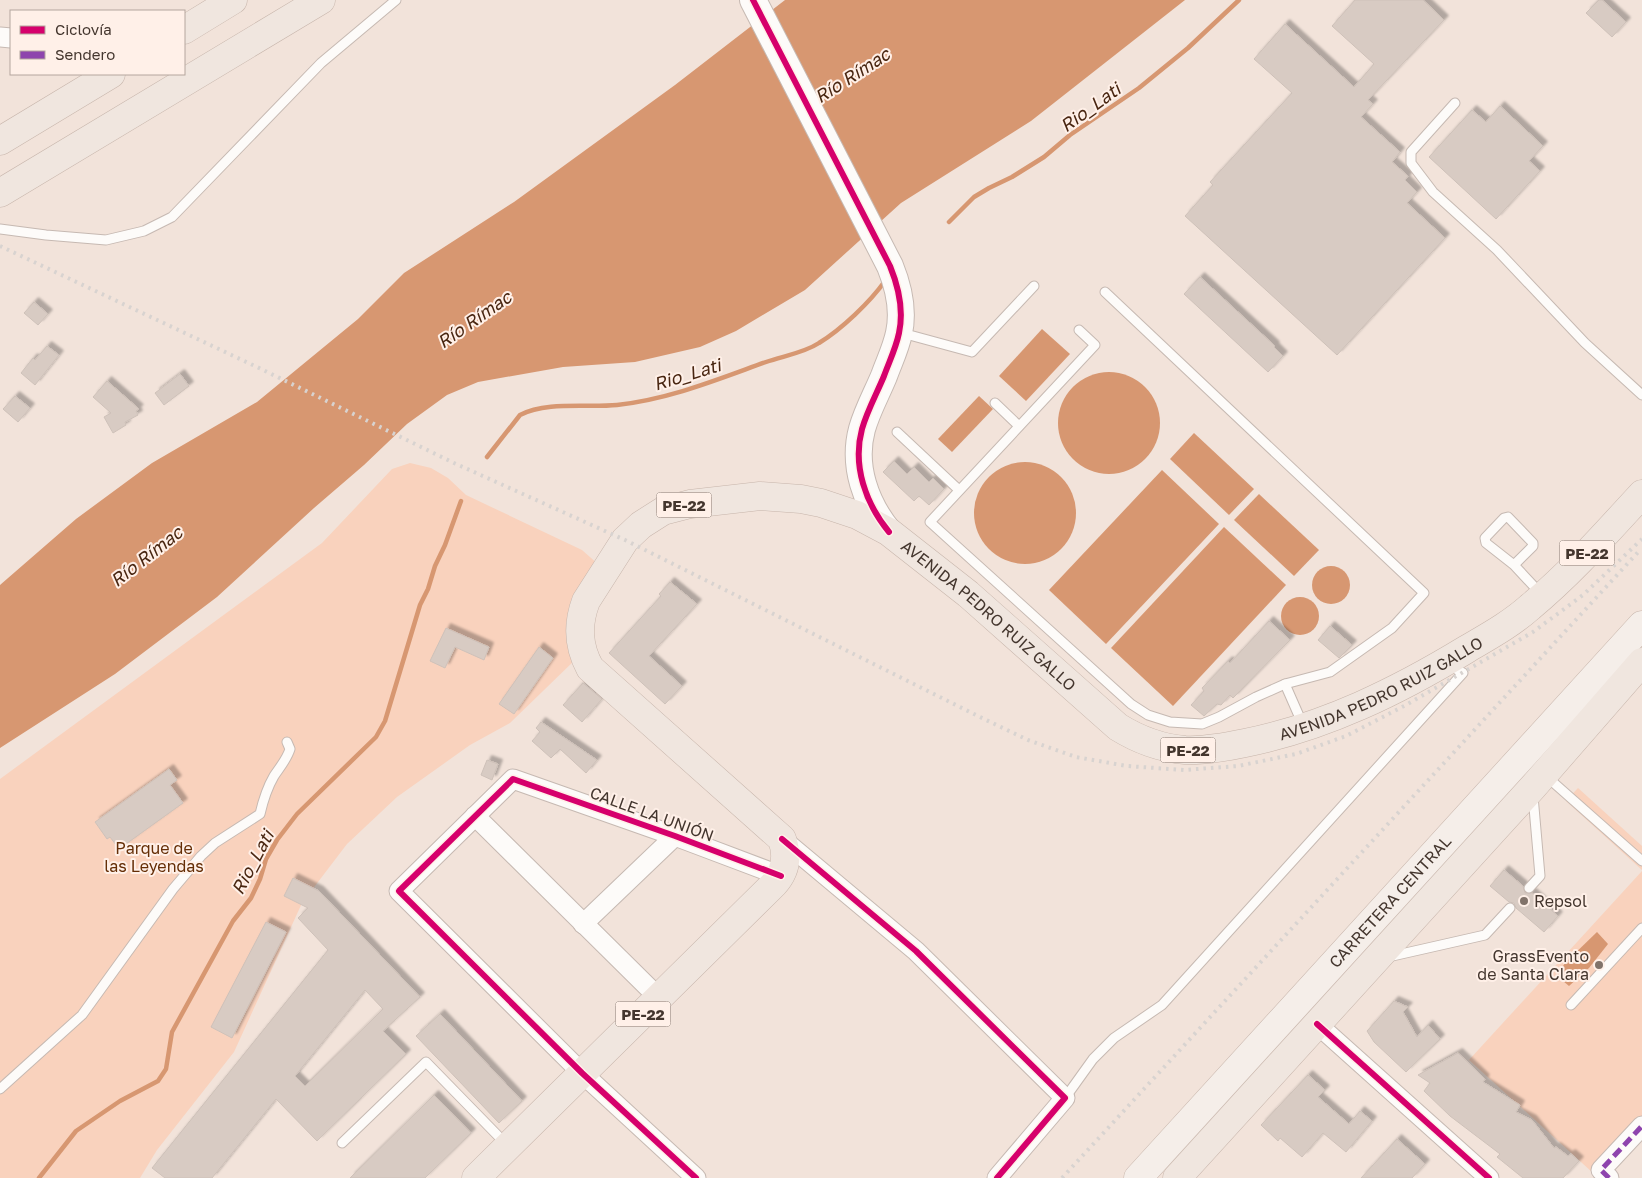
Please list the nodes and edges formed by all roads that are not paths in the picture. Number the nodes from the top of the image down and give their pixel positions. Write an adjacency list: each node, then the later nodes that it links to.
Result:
1 (233, 0): 5 (highway)
2 (321, 0): 9 (highway)
3 (396, 0): 10 (lane)
4 (754, 2): 14 (street)
5 (185, 29)
6 (109, 75): 8 (highway)
7 (1454, 103): 15 (lane)
8 (0, 141)
9 (0, 193)
10 (0, 230)
11 (1034, 286): 14 (lane)
12 (1105, 292): 27 (lane)
13 (1079, 330): 17 (lane)
14 (899, 332): 21 (street)
15 (1642, 395)
16 (995, 403): 17 (lane)
17 (1019, 426): 19 (lane)
18 (897, 432): 19 (lane)
19 (959, 490): 27 (lane)
20 (1642, 494): 23 (highway, AVENIDA PEDRO RUIZ GALLO / PE-22)
21 (889, 532): 28 (highway, AVENIDA PEDRO RUIZ GALLO / PE-22); 33 (highway, AVENIDA PEDRO RUIZ GALLO / PE-22)
22 (1514, 566): 22 (lane); 23 (lane)
23 (1542, 596): 25 (highway, AVENIDA PEDRO RUIZ GALLO / PE-22)
24 (1642, 625): 53 (main road, CARRETERA CENTRAL)
25 (1444, 662): 28 (highway, AVENIDA PEDRO RUIZ GALLO / PE-22); 46 (lane)
26 (1642, 662): 30 (highway, CARRETERA CENTRAL)
27 (1285, 684): 28 (lane)
28 (1304, 728)
29 (287, 742): 45 (lane)
30 (1538, 781): 34 (lane); 36 (lane); 40 (highway, CARRETERA CENTRAL)
31 (475, 816): 32 (street, CALLE LA UNIÓN); 38 (street); 44 (street)
32 (675, 836): 35 (street, CALLE LA UNIÓN); 38 (street)
33 (782, 839): 35 (highway); 46 (street)
34 (1642, 861)
35 (781, 876): 41 (highway, PE-22)
36 (1529, 888)
37 (1510, 908): 40 (lane)
38 (583, 924): 41 (street)
39 (1642, 928): 42 (lane)
40 (1376, 960): 43 (highway, CARRETERA CENTRAL)
41 (659, 998): 44 (highway, PE-22)
42 (1571, 1005)
43 (1317, 1024): 54 (highway, CARRETERA CENTRAL); 55 (street)
44 (582, 1073): 49 (highway, PE-22); 51 (street)
45 (0, 1089)
46 (1065, 1098): 52 (street)
47 (1642, 1126): 56 (street)
48 (342, 1143): 49 (lane)
49 (508, 1146): 50 (highway, PE-22)
50 (478, 1177)
51 (696, 1178)
52 (997, 1178)
53 (1138, 1178)
54 (1177, 1178)
55 (1488, 1178)
56 (1610, 1178)

